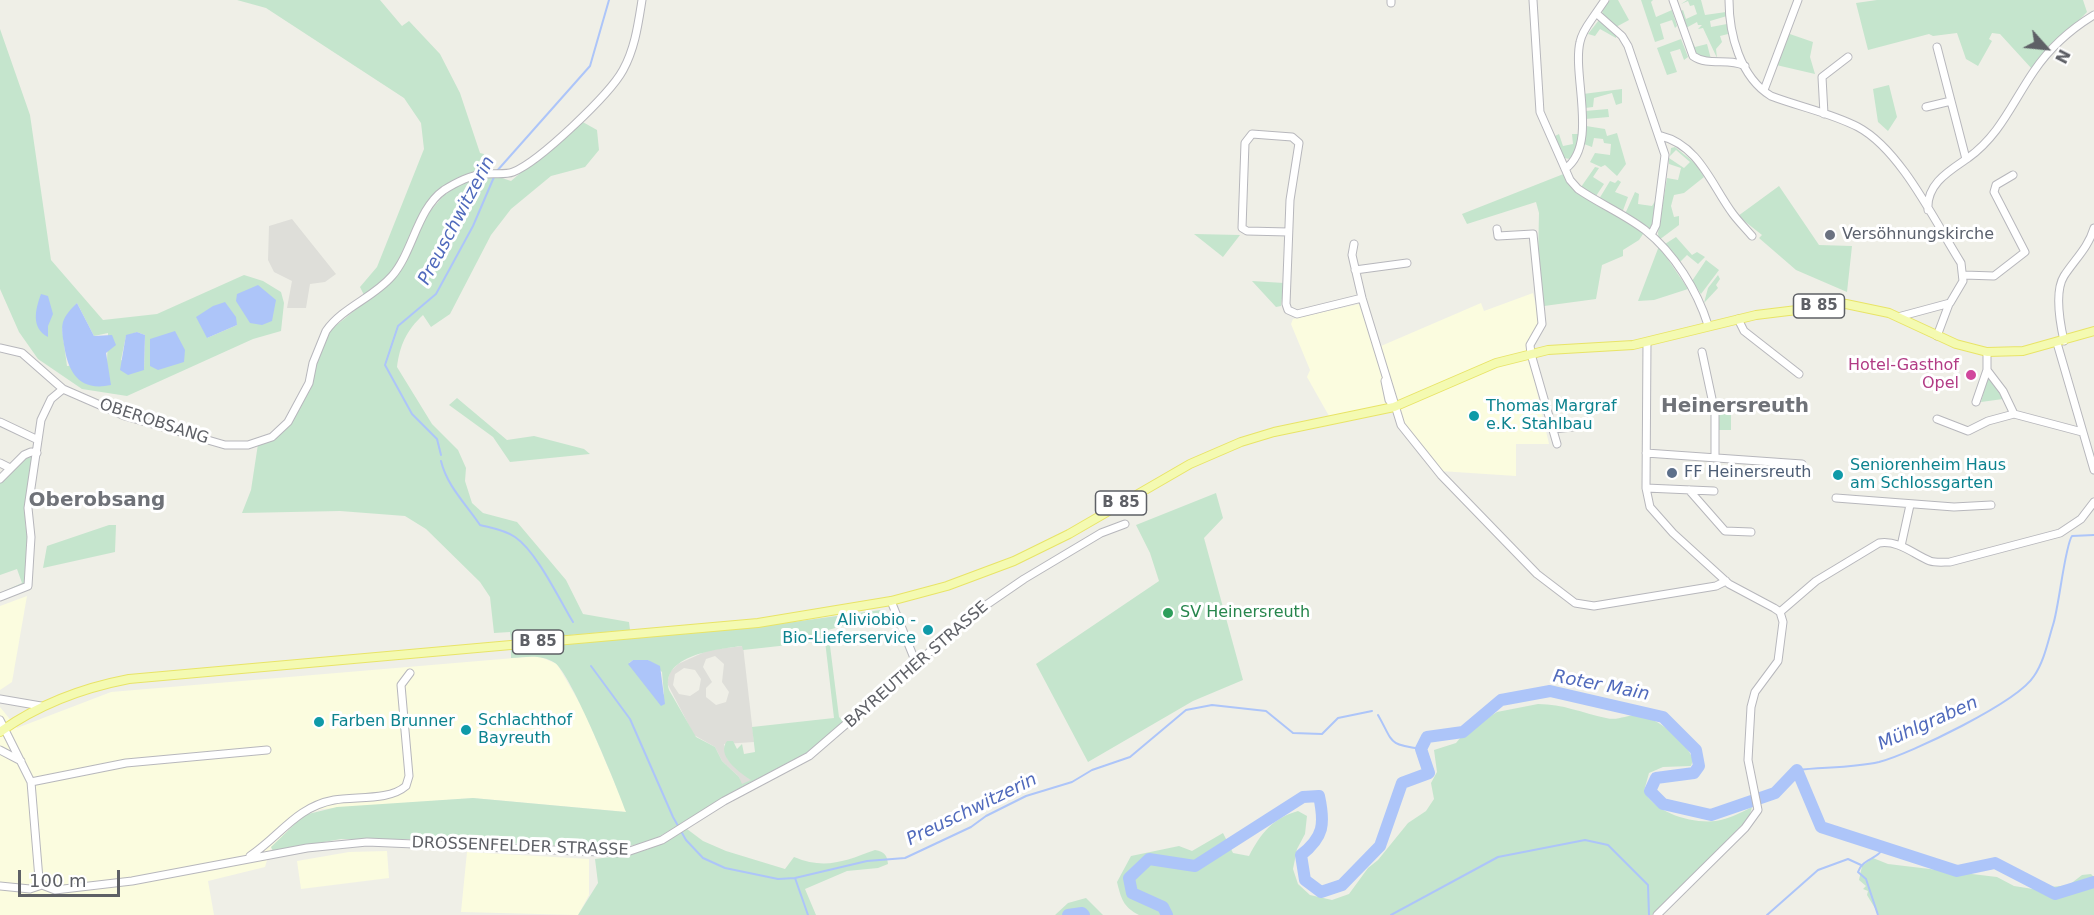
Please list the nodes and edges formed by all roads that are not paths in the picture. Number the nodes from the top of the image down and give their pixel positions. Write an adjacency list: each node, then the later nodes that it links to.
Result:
1 (642, 0): 45 (street, OBEROBSANG)
2 (1533, 0): 18 (street)
3 (1605, 0): 7 (street)
4 (1673, 0): 11 (street)
5 (1729, 0): 11 (street)
6 (1798, 0): 12 (street)
7 (1596, 13): 16 (street); 18 (street)
8 (2094, 15): 17 (street)
9 (1937, 47): 13 (street)
10 (1848, 57): 15 (street)
11 (1745, 66): 12 (street)
12 (1764, 90): 15 (street)
13 (1951, 101): 14 (street); 17 (street)
14 (1926, 107)
15 (1824, 114): 20 (street)
16 (1661, 136): 24 (street); 25 (street)
17 (1966, 159): 20 (street)
18 (1566, 169): 24 (street)
19 (2013, 175): 29 (street)
20 (1928, 210): 29 (street)
21 (2094, 228): 38 (street)
22 (1497, 229): 42 (street)
23 (1288, 232): 23 (street); 30 (street)
24 (1651, 235): 34 (street)
25 (1752, 236)
26 (1354, 244): 28 (street)
27 (1407, 263): 28 (street)
28 (1356, 270): 30 (street)
29 (1964, 275): 31 (street)
30 (1362, 298): 47 (street)
31 (1950, 303): 32 (street); 36 (street)
32 (1898, 317): 33 (main road, B 85); 36 (main road, B 85)
33 (1738, 319): 34 (main road, B 85); 44 (street)
34 (1708, 325): 37 (main road, B 85)
35 (2094, 331): 38 (main road, B 85)
36 (1937, 336): 41 (main road, B 85)
37 (1647, 342): 42 (main road, B 85); 57 (street)
38 (2060, 342): 41 (main road, B 85); 53 (street)
39 (0, 348): 45 (street, OBEROBSANG)
40 (1702, 352): 58 (street)
41 (1987, 352): 43 (street)
42 (1531, 354): 47 (main road, B 85); 52 (street)
43 (1987, 370): 46 (street); 48 (street)
44 (1799, 374)
45 (63, 388): 54 (street)
46 (1976, 402)
47 (1394, 407): 74 (street); 76 (main road, B 85)
48 (2014, 414): 49 (street); 53 (street)
49 (1937, 419)
50 (0, 422): 54 (street)
51 (1582, 426): 52 (street)
52 (1553, 429): 55 (street)
53 (2082, 432): 62 (street)
54 (38, 440): 56 (street)
55 (1557, 444)
56 (37, 453): 61 (street); 75 (street)
57 (1646, 453): 58 (street); 64 (street)
58 (1715, 458): 60 (street)
59 (0, 464): 61 (street)
60 (1802, 464)
61 (10, 468): 63 (street)
62 (2094, 470)
63 (0, 479)
64 (1646, 488): 65 (street); 74 (street)
65 (1689, 490): 66 (street); 72 (street)
66 (1714, 491)
67 (1836, 498): 69 (street)
68 (2094, 502): 73 (street)
69 (1910, 505): 70 (street); 73 (street)
70 (1991, 505)
71 (1125, 524): 78 (street, BAYREUTHER STRASSE)
72 (1750, 532)
73 (1901, 546): 77 (street)
74 (1726, 581): 77 (street)
75 (0, 597)
76 (891, 602): 78 (street); 81 (main road, B 85)
77 (1780, 612): 91 (street)
78 (916, 663): 86 (street, BAYREUTHER STRASSE)
79 (410, 673): 88 (street, DROSSENFELDER STRASSE)
80 (0, 699): 81 (street)
81 (41, 706): 82 (main road, B 85)
82 (2, 727): 85 (street)
83 (0, 750): 85 (street)
84 (267, 750): 87 (street)
85 (22, 762): 87 (street)
86 (773, 775): 88 (street, DROSSENFELDER STRASSE)
87 (31, 782): 89 (street)
88 (248, 858): 89 (street, DROSSENFELDER STRASSE)
89 (42, 885): 90 (street, DROSSENFELDER STRASSE)
90 (0, 886)
91 (1657, 915)

